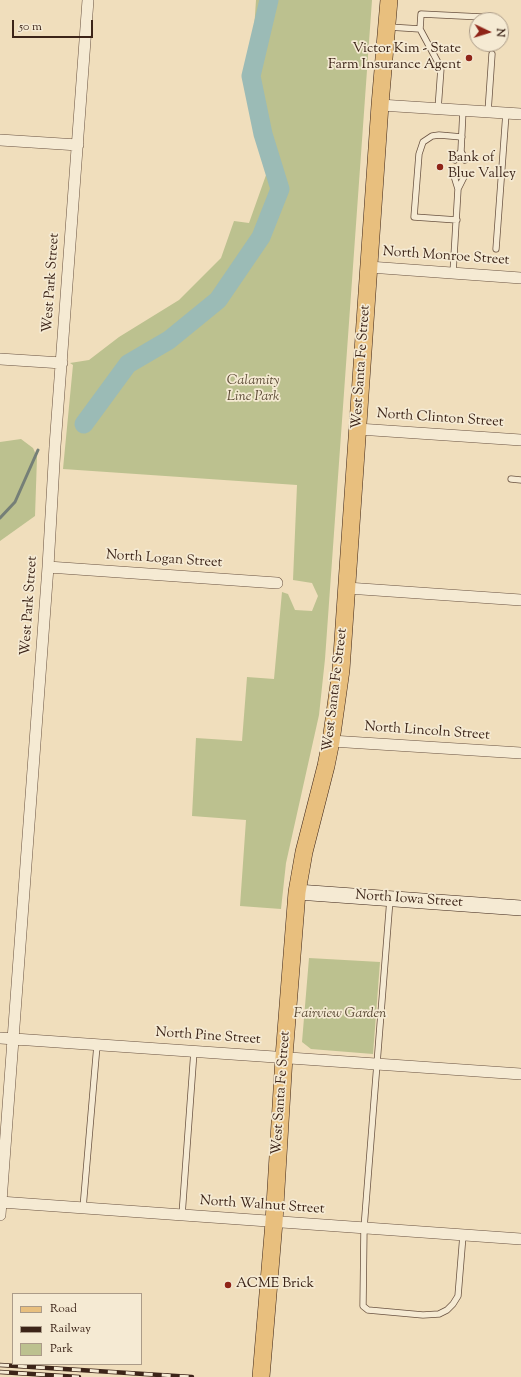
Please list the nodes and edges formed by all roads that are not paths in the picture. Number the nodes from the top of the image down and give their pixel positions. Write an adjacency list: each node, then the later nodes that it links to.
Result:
1 (88, 0): 15 (street, West Park Street)
2 (389, 0): 4 (main road, West Santa Fe Street)
3 (469, 16): 5 (lane)
4 (386, 27): 5 (lane); 7 (main road, West Santa Fe Street)
5 (420, 29): 8 (lane)
6 (492, 54): 10 (lane)
7 (380, 105): 8 (street); 20 (main road, West Santa Fe Street)
8 (438, 109): 9 (street)
9 (463, 110): 10 (street); 13 (lane)
10 (488, 112): 11 (street)
11 (506, 113): 12 (street); 19 (lane)
12 (521, 114)
13 (462, 137): 16 (lane); 18 (lane)
14 (0, 140): 15 (street)
15 (78, 145): 24 (street, West Park Street)
16 (461, 151): 16 (lane)
17 (458, 189): 17 (lane); 18 (lane)
18 (456, 220): 21 (lane)
19 (496, 249)
20 (369, 267): 21 (street, North Monroe Street); 25 (main road, West Santa Fe Street)
21 (453, 273): 22 (street, North Monroe Street)
22 (521, 278)
23 (0, 359): 24 (street)
24 (62, 363): 29 (street, West Park Street)
25 (358, 429): 26 (street, North Clinton Street); 31 (main road, West Santa Fe Street)
26 (521, 440)
27 (511, 479): 28 (lane)
28 (521, 480)
29 (48, 567): 30 (street, North Logan Street); 39 (street, West Park Street)
30 (277, 583)
31 (347, 588): 32 (street); 33 (main road, West Santa Fe Street)
32 (521, 600)
33 (331, 741): 34 (street, North Lincoln Street); 35 (main road, West Santa Fe Street)
34 (521, 753)
35 (297, 892): 36 (street, North Iowa Street); 42 (main road, West Santa Fe Street)
36 (390, 899): 37 (street, North Iowa Street); 43 (lane)
37 (521, 908)
38 (0, 1038): 39 (street, North Pine Street)
39 (13, 1039): 40 (street, North Pine Street); 45 (street, West Park Street)
40 (97, 1045): 41 (street, North Pine Street); 46 (lane)
41 (194, 1051): 42 (street, North Pine Street); 48 (lane)
42 (284, 1058): 43 (street, North Pine Street); 49 (main road, West Santa Fe Street)
43 (376, 1064): 44 (street, North Pine Street); 50 (lane)
44 (521, 1074)
45 (0, 1202): 46 (street, North Walnut Street); 47 (street, West Park Street)
46 (83, 1208): 48 (street, North Walnut Street)
47 (0, 1215)
48 (182, 1215): 49 (street, North Walnut Street)
49 (274, 1222): 50 (street, North Walnut Street); 53 (main road, West Santa Fe Street)
50 (364, 1228): 51 (street, North Walnut Street); 51 (lane)
51 (463, 1235): 52 (street, North Walnut Street)
52 (521, 1239)
53 (262, 1377)

